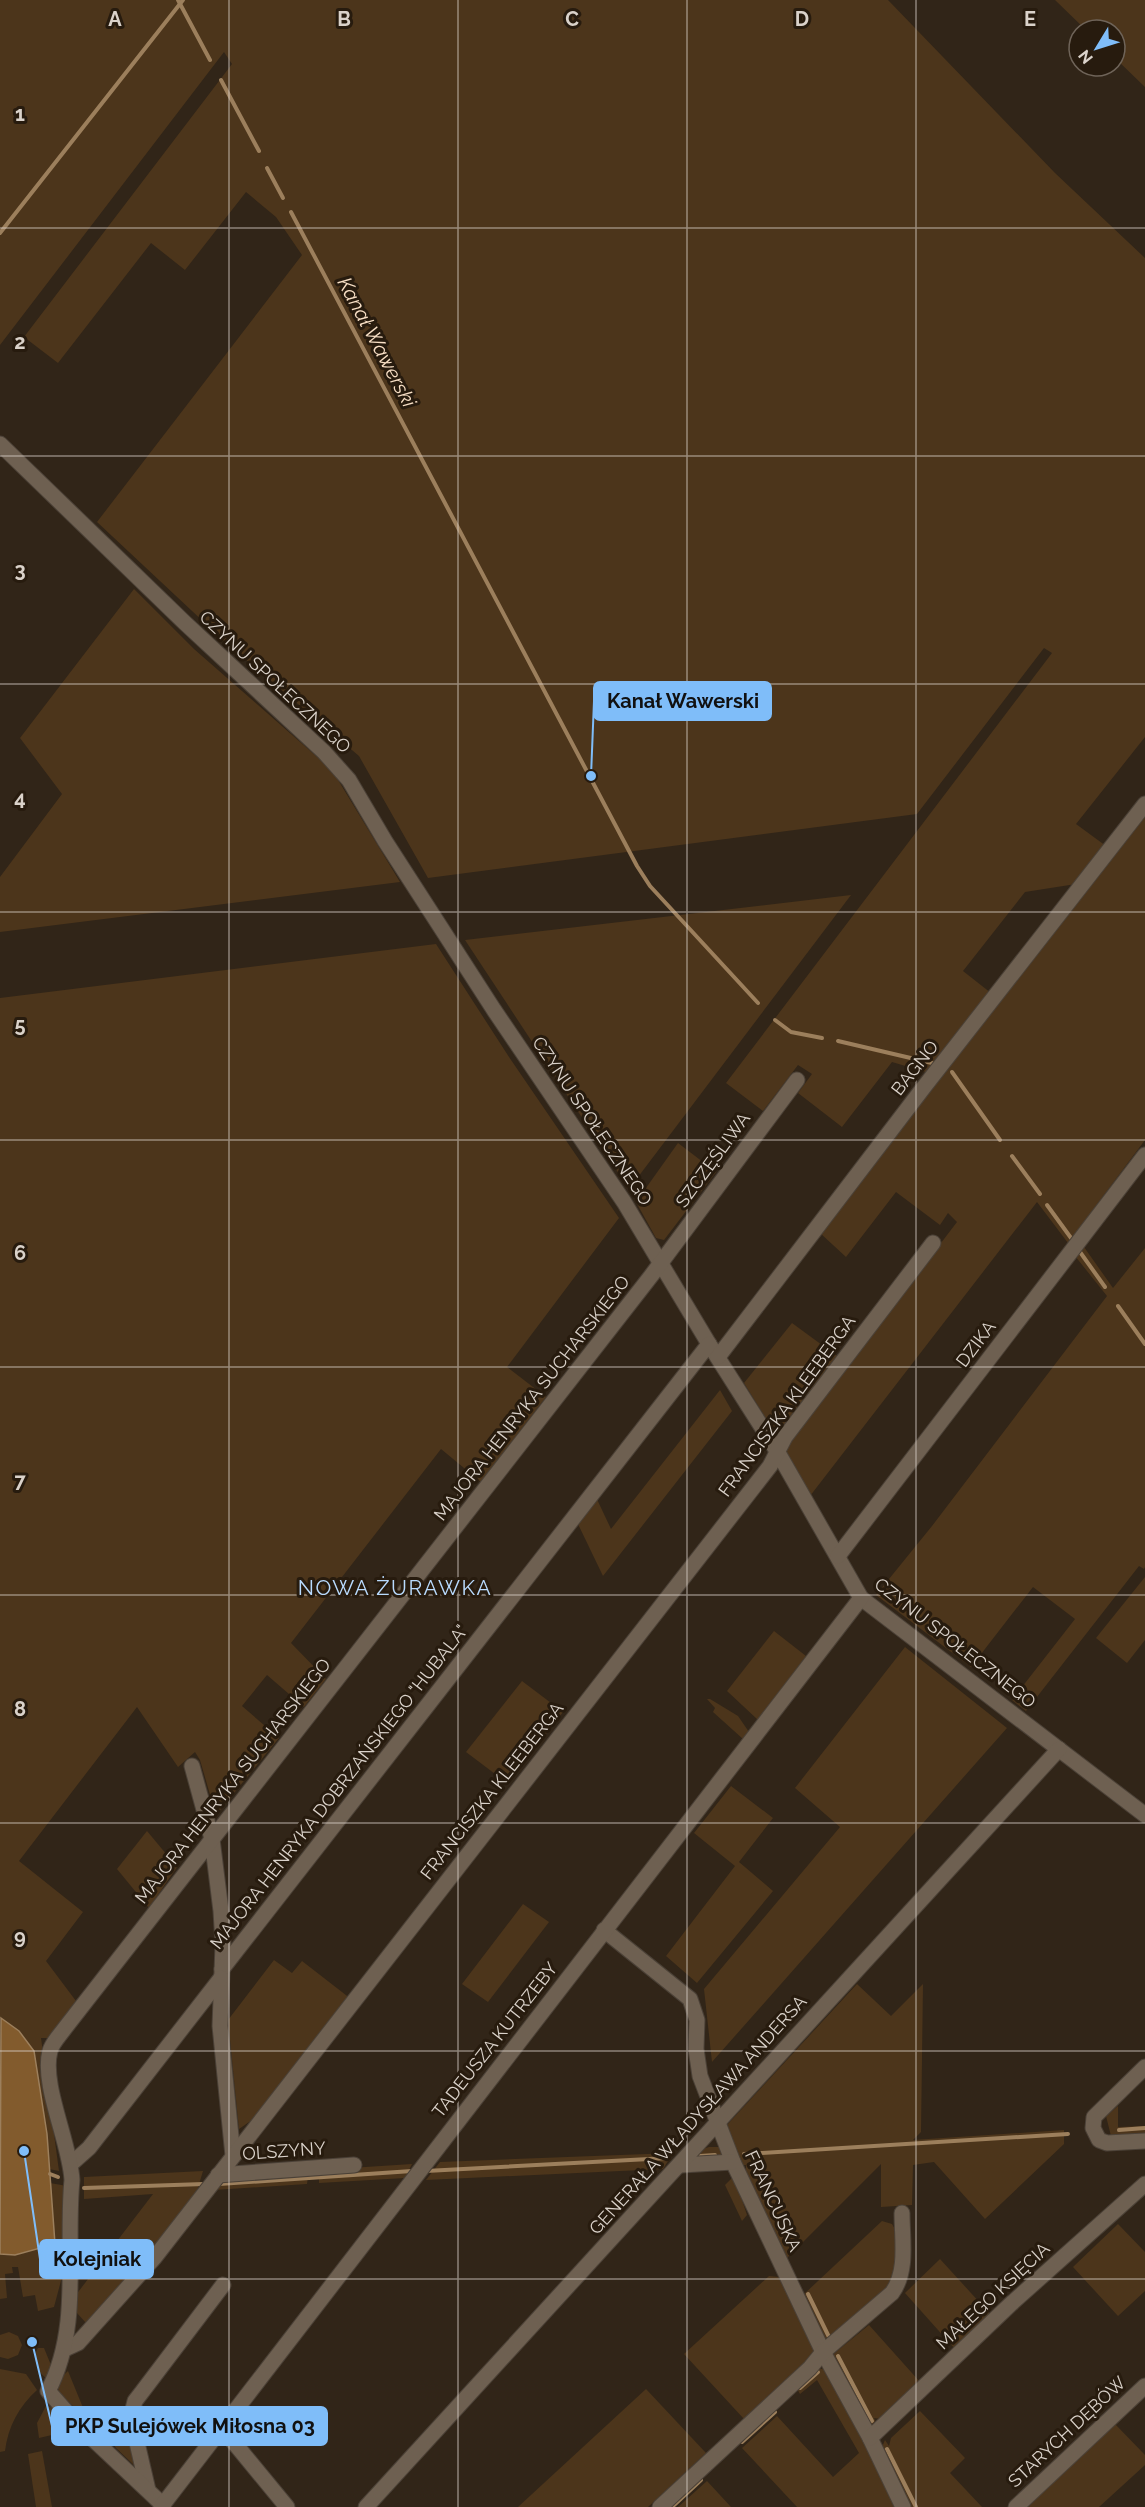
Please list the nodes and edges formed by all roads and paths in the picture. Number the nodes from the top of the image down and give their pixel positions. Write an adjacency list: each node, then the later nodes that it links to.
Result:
1 (0, 444): 6 (street, CZYNU SPOŁECZNEGO)
2 (1145, 804): 8 (street, BAGNO)
3 (797, 1080): 6 (street, SZCZĘŚLIWA)
4 (1145, 1155): 10 (street, DZIKA)
5 (933, 1243): 9 (street, FRANCISZKA KLEEBERGA)
6 (661, 1263): 7 (street, CZYNU SPOŁECZNEGO); 15 (street, MAJORA HENRYKA SUCHARSKIEGO)
7 (709, 1344): 8 (street, CZYNU SPOŁECZNEGO); 17 (street, MAJORA HENRYKA DOBRZAŃSKIEGO "HUBALA")
8 (718, 1358): 9 (street, CZYNU SPOŁECZNEGO)
9 (777, 1451): 10 (street, CZYNU SPOŁECZNEGO); 21 (street, FRANCISZKA KLEEBERGA)
10 (838, 1556): 11 (street, CZYNU SPOŁECZNEGO)
11 (861, 1598): 12 (street, CZYNU SPOŁECZNEGO); 16 (street, TADEUSZA KUTRZEBY)
12 (1059, 1749): 14 (street, CZYNU SPOŁECZNEGO); 19 (street, GENERAŁA WŁADYSŁAWA ANDERSA)
13 (192, 1766): 15 (street)
14 (1145, 1815)
15 (212, 1839): 17 (street); 23 (street, MAJORA HENRYKA SUCHARSKIEGO)
16 (604, 1930): 19 (street, FRANCUSKA); 33 (street, TADEUSZA KUTRZEBY)
17 (221, 1973): 21 (street); 23 (street, MAJORA HENRYKA DOBRZAŃSKIEGO "HUBALA")
18 (1145, 2067): 20 (street)
19 (718, 2121): 22 (street, FRANCUSKA); 25 (street, GENERAŁA WŁADYSŁAWA ANDERSA)
20 (1145, 2141)
21 (233, 2156): 26 (street, FRANCISZKA KLEEBERGA)
22 (733, 2162): 25 (street); 31 (street, FRANCUSKA)
23 (71, 2164): 30 (street, MAJORA HENRYKA SUCHARSKIEGO)
24 (354, 2165): 26 (street, OLSZYNY)
25 (681, 2165): 38 (street, GENERAŁA WŁADYSŁAWA ANDERSA)
26 (218, 2175): 30 (street, FRANCISZKA KLEEBERGA)
27 (1145, 2184): 34 (street, MAŁEGO KSIĘCIA)
28 (902, 2213): 31 (street)
29 (223, 2285): 35 (street)
30 (65, 2349): 35 (street, MAJORA HENRYKA SUCHARSKIEGO)
31 (823, 2352): 34 (street, FRANCUSKA); 39 (street)
32 (1145, 2386): 41 (street, STARYCH DĘBÓW)
33 (222, 2428): 36 (street, TADEUSZA KUTRZEBY); 37 (street)
34 (870, 2438): 40 (street, FRANCUSKA)
35 (148, 2490): 36 (street)
36 (162, 2506)
37 (287, 2507)
38 (366, 2507)
39 (660, 2507)
40 (903, 2507)
41 (1016, 2507)

